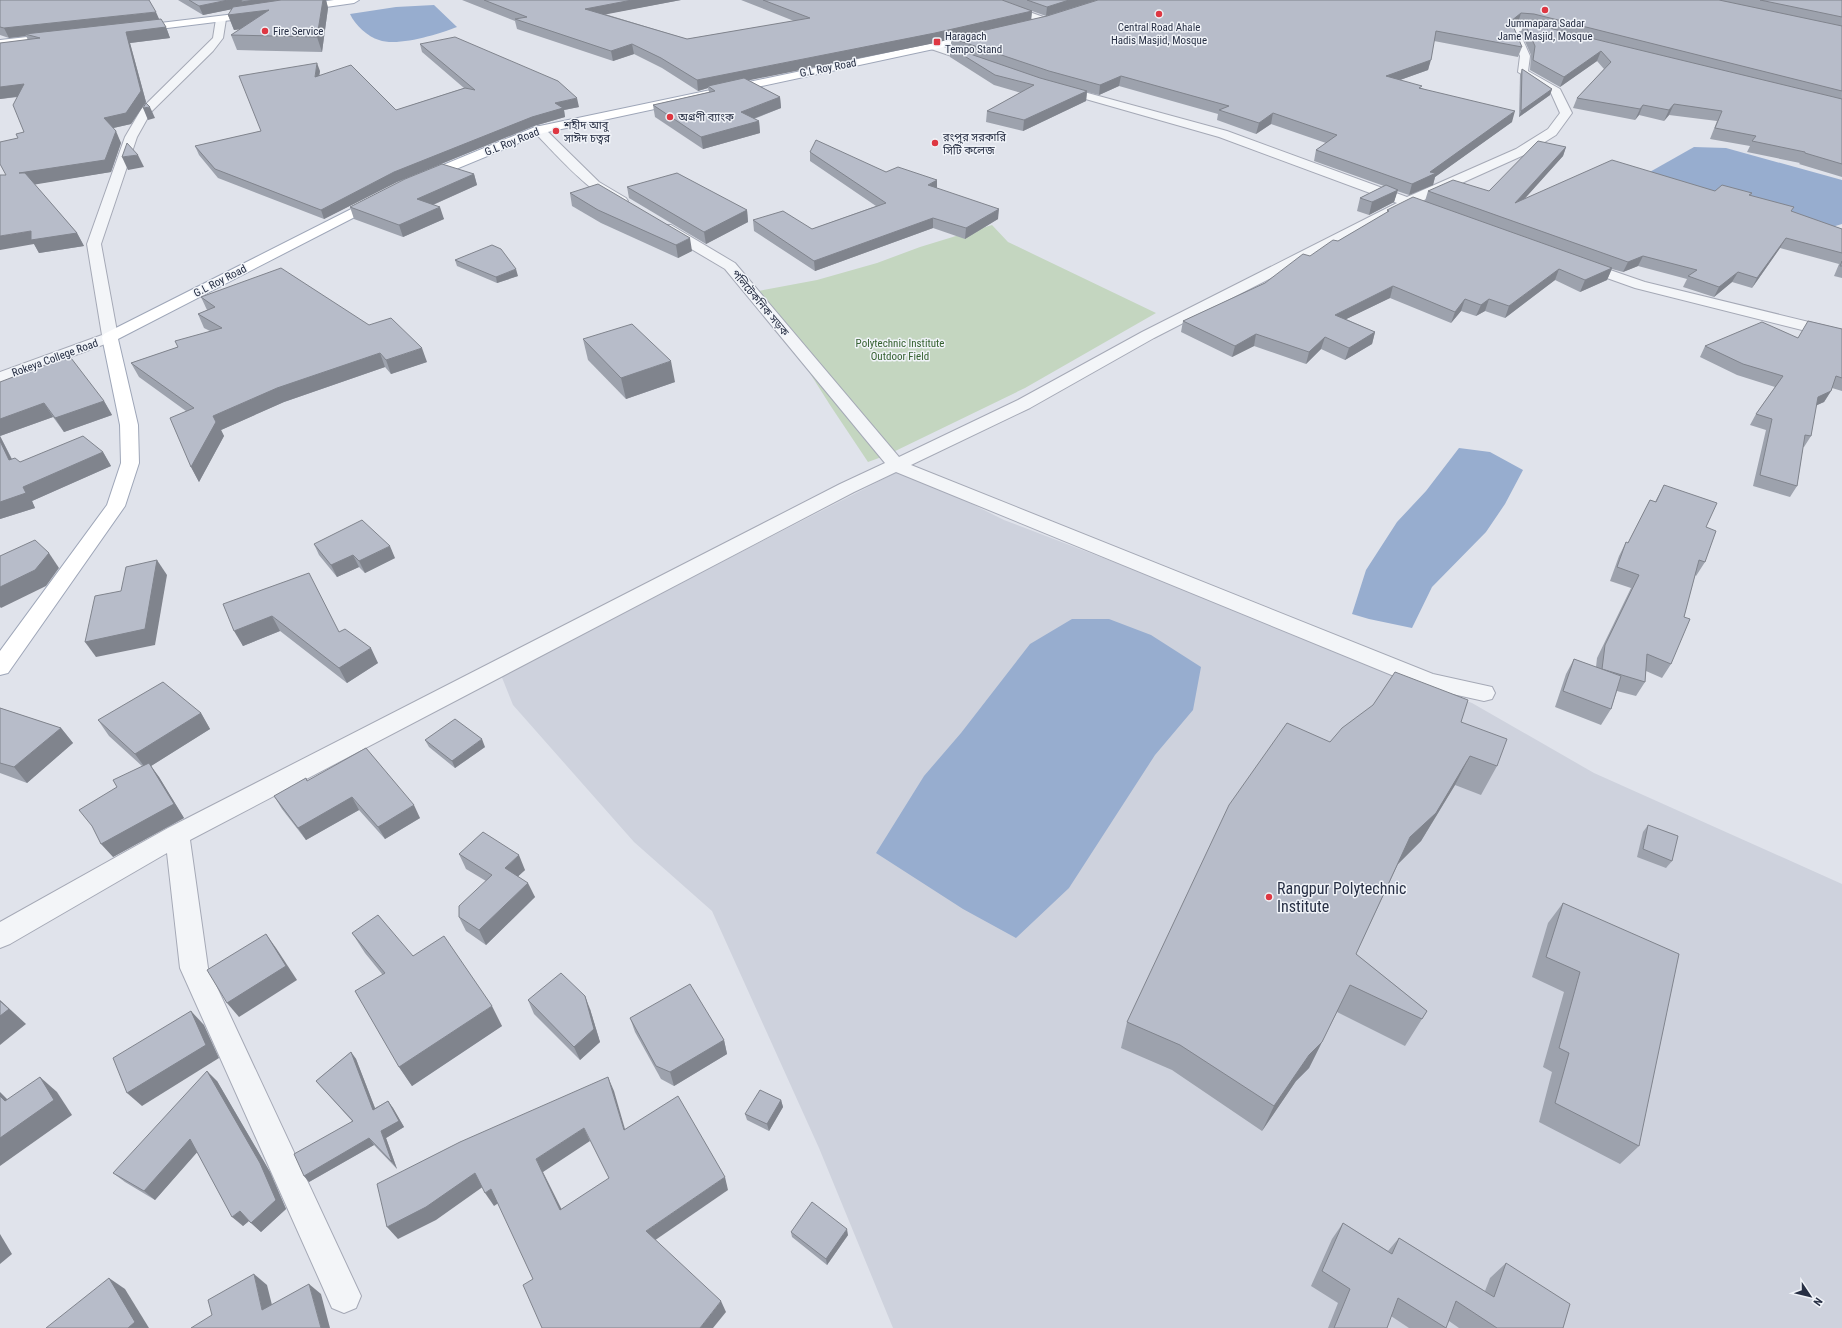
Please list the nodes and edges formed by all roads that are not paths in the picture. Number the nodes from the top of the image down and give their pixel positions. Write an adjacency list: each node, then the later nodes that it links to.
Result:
1 (354, 0): 3 (main road)
2 (986, 0): 7 (street)
3 (291, 9)
4 (268, 12): 6 (main road)
5 (1061, 16): 7 (main road)
6 (221, 19): 9 (main road); 25 (street)
7 (1046, 21): 8 (main road)
8 (1024, 26)
9 (123, 30)
10 (994, 33): 14 (main road, G.L Roy Road)
11 (54, 37): 13 (main road)
12 (1566, 38): 20 (street)
13 (0, 43)
14 (935, 47): 15 (street); 17 (main road, G.L Roy Road)
15 (993, 67)
16 (1044, 85): 20 (street)
17 (539, 130): 18 (main road, G.L Roy Road); 21 (street)
18 (410, 183)
19 (389, 194): 25 (main road, G.L Roy Road)
20 (1415, 204): 27 (street)
21 (635, 210)
22 (655, 222): 27 (street, পলিটেকনিক সড়ক)
23 (1572, 261): 24 (street)
24 (1842, 335)
25 (110, 337): 26 (street, Rokeya College Road); 28 (main road)
26 (0, 378)
27 (896, 465): 29 (street); 30 (street)
28 (0, 667)
29 (1484, 693)
30 (177, 835): 31 (street); 32 (street)
31 (0, 936)
32 (344, 1296)

